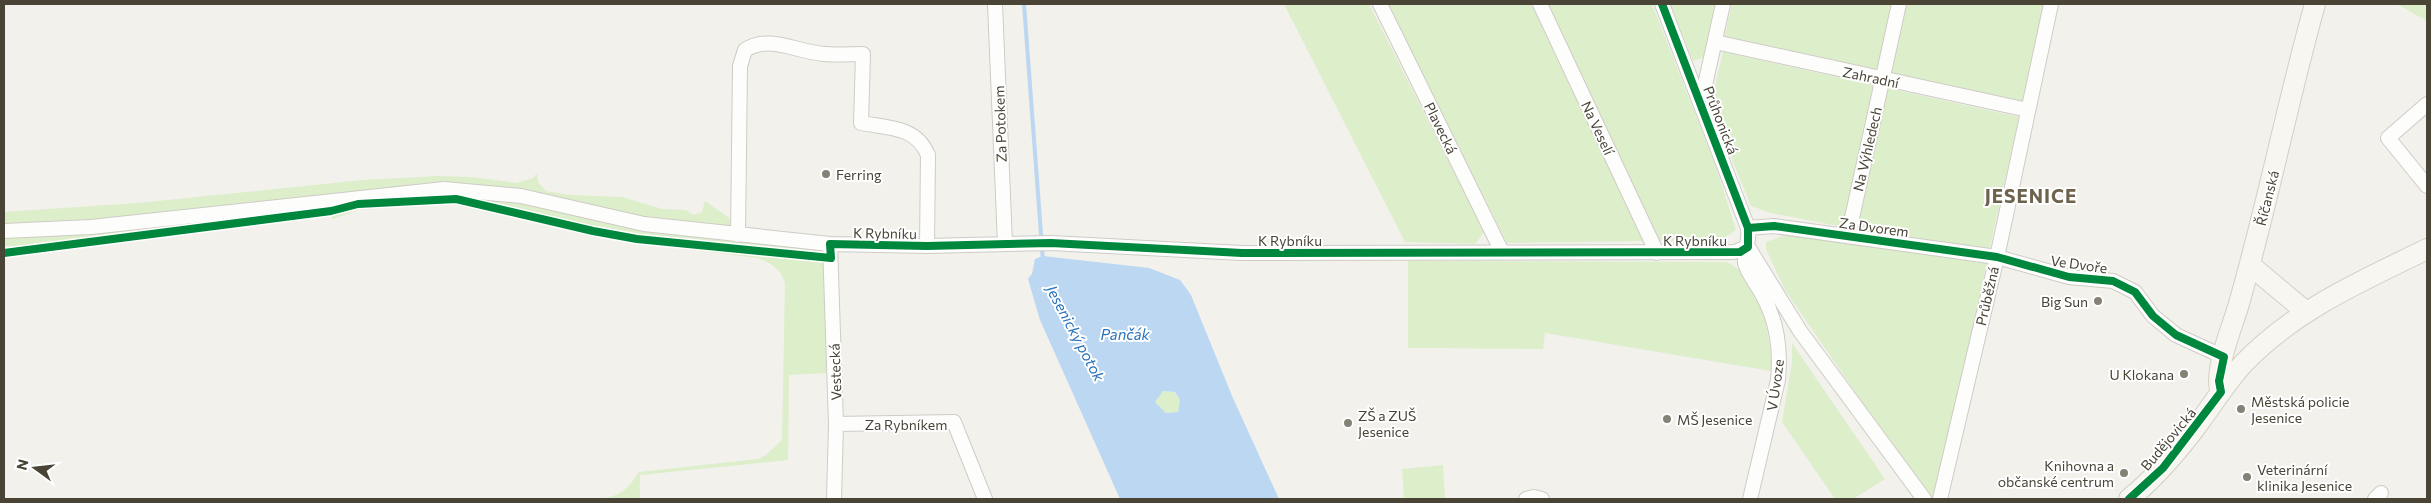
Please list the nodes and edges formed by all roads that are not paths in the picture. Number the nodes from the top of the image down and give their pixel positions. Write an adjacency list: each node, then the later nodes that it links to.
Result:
1 (995, 4): 20 (street, Za Potokem)
2 (1380, 4): 24 (street, Plavecká)
3 (1540, 4): 25 (street, Na Veselí)
4 (1662, 4): 11 (street, Průhonická)
5 (1723, 4): 9 (street)
6 (1899, 4): 10 (street, Na Výhledech)
7 (2051, 4): 13 (street, Průběžná)
8 (2314, 4): 27 (main road, Říčanská)
9 (1715, 42): 10 (street, Zahradní); 11 (street)
10 (1882, 79): 13 (street, Zahradní); 18 (street, Na Výhledech)
11 (1701, 103): 15 (street, Průhonická)
12 (2427, 104): 14 (street)
13 (2028, 110): 26 (street, Průběžná)
14 (2427, 186)
15 (1748, 228): 18 (street, Za Dvorem); 22 (street, Průhonická)
16 (4, 231): 17 (street, K Rybníku)
17 (738, 235): 19 (street, K Rybníku); 21 (street, K Rybníku)
18 (1848, 236): 26 (street, Za Dvorem)
19 (830, 244): 21 (street, K Rybníku); 31 (street, Vestecká)
20 (1005, 244): 21 (street, K Rybníku); 24 (street, K Rybníku)
21 (927, 246)
22 (1748, 247): 25 (street, K Rybníku); 36 (street, V Úvoze); 37 (street)
23 (2427, 248): 28 (main road, Budějovická)
24 (1502, 252): 25 (street, K Rybníku)
25 (1657, 253)
26 (1997, 257): 29 (street, Ve Dvoře); 38 (street, Průběžná)
27 (2250, 265): 28 (main road); 29 (main road, Říčanská)
28 (2305, 311): 30 (main road, Budějovická)
29 (2224, 357): 30 (main road, Říčanská)
30 (2221, 392): 39 (main road, Budějovická)
31 (836, 424): 32 (street, Vestecká); 33 (street, Za Rybníkem)
32 (834, 499)
33 (985, 499)
34 (1526, 499): 35 (street)
35 (1542, 499)
36 (1750, 499)
37 (1924, 499)
38 (1940, 499)
39 (2129, 499)

